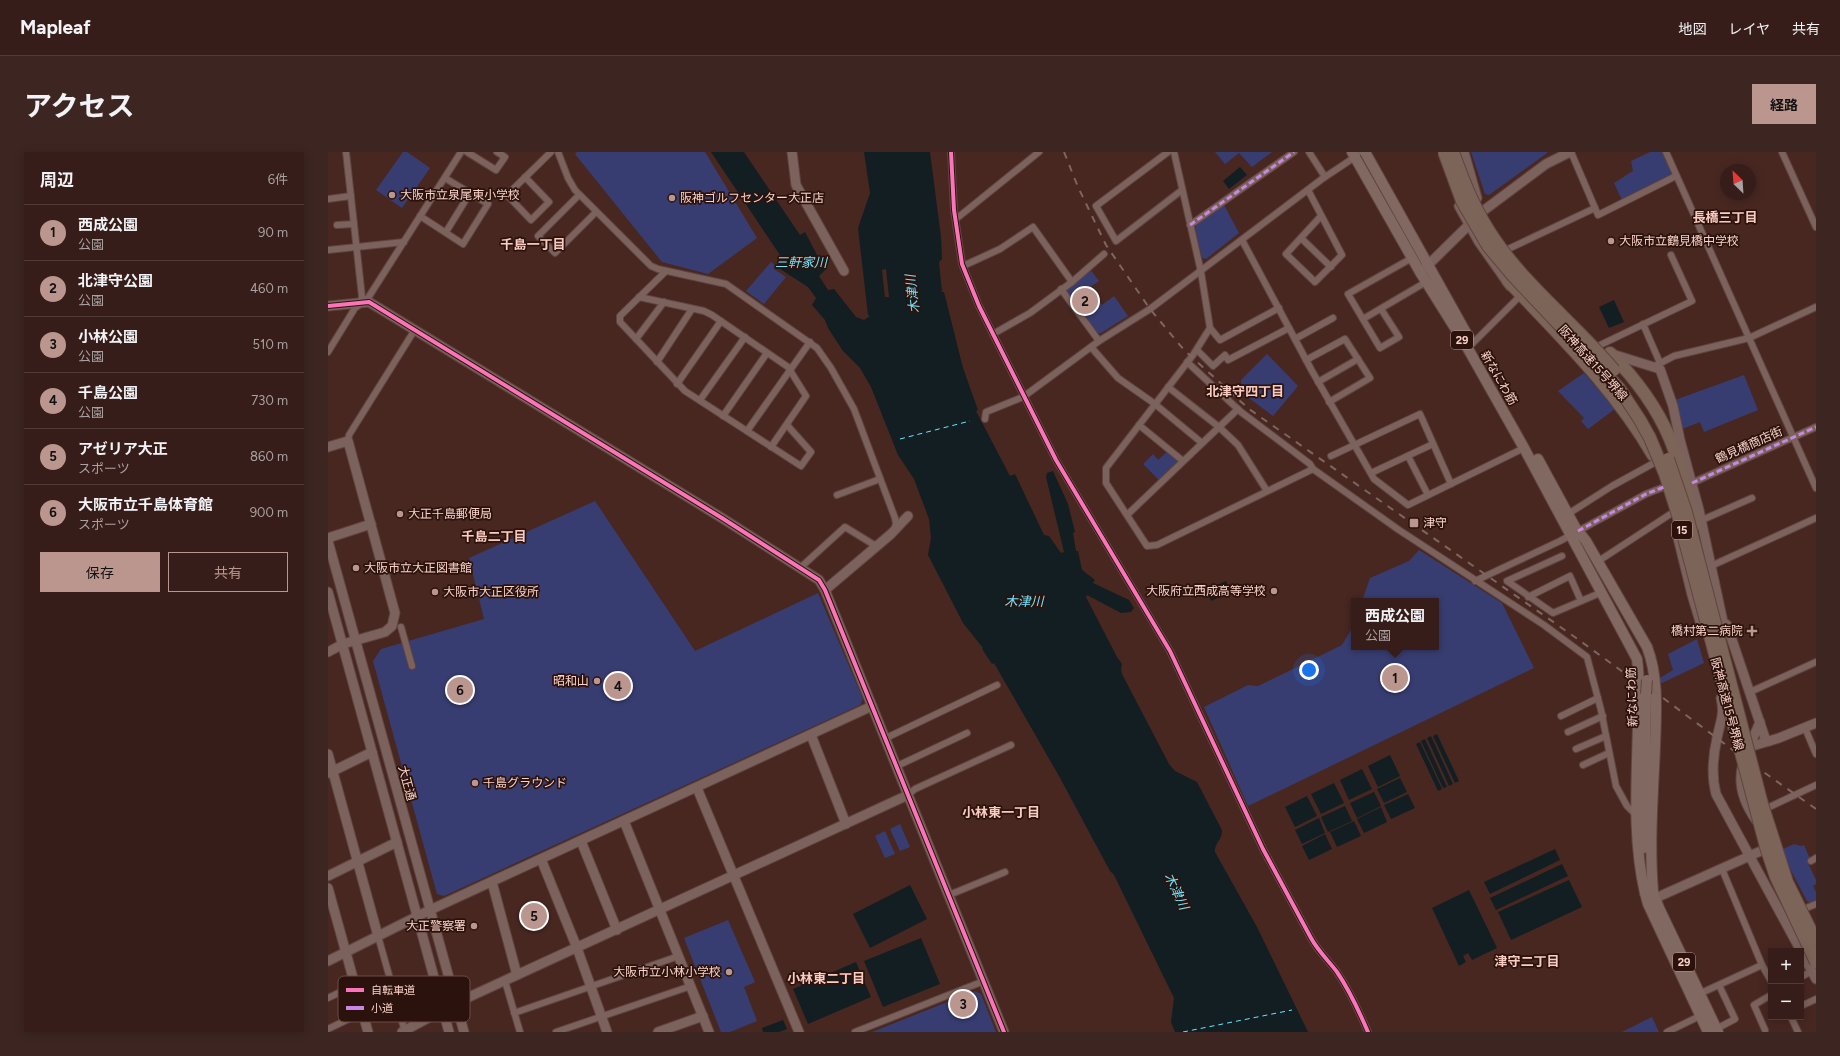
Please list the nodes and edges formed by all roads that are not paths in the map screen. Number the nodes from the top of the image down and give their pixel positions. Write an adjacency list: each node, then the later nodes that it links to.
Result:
1 (346, 152): 31 (street)
2 (461, 152): 26 (street)
3 (467, 152): 4 (street)
4 (497, 152)
5 (551, 152): 24 (street)
6 (558, 152): 30 (street)
7 (792, 152): 59 (street)
8 (951, 152): 39 (street)
9 (1039, 152): 39 (street)
10 (1168, 152): 27 (street)
11 (1174, 152): 27 (street)
12 (1294, 152): 42 (street)
13 (1309, 152): 25 (street)
14 (1365, 152): 57 (main road, 新なにわ筋 / 29)
15 (1442, 152): 43 (street); 134 (highway, 阪神高速15号堺線 / 15, bridge)
16 (1453, 152): 32 (highway, 阪神高速15号堺線 / 15, bridge)
17 (1456, 152): 32 (highway, bridge)
18 (1464, 152): 35 (street)
19 (1570, 152): 34 (street); 35 (street)
20 (1666, 152): 23 (street)
21 (1782, 152): 44 (street)
22 (1355, 154): 25 (street); 54 (main road, 新なにわ筋 / 29)
23 (1676, 176): 34 (street); 83 (street)
24 (525, 177): 24 (street)
25 (1325, 177): 28 (street)
26 (445, 178): 29 (street); 37 (street)
27 (1182, 190): 42 (street)
28 (1308, 190): 38 (street); 47 (street)
29 (470, 193): 45 (street); 45 (street)
30 (579, 195): 36 (street); 36 (street)
31 (351, 196): 33 (street); 40 (street)
32 (1470, 197): 168 (highway, 阪神高速15号堺線 / 15, bridge)
33 (328, 198)
34 (1595, 208): 51 (street)
35 (1483, 211): 43 (street); 51 (street)
36 (596, 212): 58 (street)
37 (420, 216): 45 (street); 48 (street)
38 (1321, 216): 46 (street); 56 (street)
39 (956, 219): 55 (street)
40 (354, 224): 41 (street); 49 (street)
41 (338, 225)
42 (1190, 225): 60 (street)
43 (1468, 225): 57 (street); 61 (street)
44 (1816, 227)
45 (446, 232)
46 (1301, 238): 56 (street); 56 (street)
47 (1242, 240): 60 (street); 71 (street)
48 (404, 242): 49 (street); 67 (street)
49 (357, 247): 50 (street); 67 (street)
50 (328, 250)
51 (1506, 250): 89 (street)
52 (1104, 254): 62 (street)
53 (1671, 255): 77 (street)
54 (1412, 258): 57 (main road, 新なにわ筋 / 29); 75 (street)
55 (963, 266): 62 (street); 81 (street)
56 (1331, 267)
57 (1424, 269): 63 (main road, 新なにわ筋 / 29); 88 (main road, 新なにわ筋 / 29)
58 (666, 271): 65 (street); 87 (street)
59 (844, 271)
60 (1201, 272): 78 (street); 86 (street)
61 (1508, 281): 66 (highway, 15)
62 (1072, 282): 64 (street)
63 (1426, 282): 73 (street); 88 (main road, 新なにわ筋 / 29)
64 (1061, 289): 81 (street); 86 (street)
65 (639, 297): 68 (street); 84 (street)
66 (1521, 299): 88 (street); 127 (street); 134 (highway, 15, bridge)
67 (361, 302): 69 (street); 80 (street); 92 (street)
68 (664, 302): 72 (street); 84 (street)
69 (328, 306)
70 (1816, 307): 83 (street)
71 (1279, 308): 78 (street); 79 (street)
72 (692, 309): 76 (street); 97 (street)
73 (1381, 309): 75 (street); 75 (street)
74 (1333, 318): 85 (street)
75 (1363, 320)
76 (721, 321): 82 (street); 102 (street)
77 (1642, 324): 89 (street); 99 (street)
78 (1210, 328): 91 (street)
79 (1289, 328): 85 (street); 91 (street)
80 (414, 331): 117 (street); 154 (street)
81 (992, 334): 104 (street)
82 (745, 337): 93 (street); 105 (street)
83 (1749, 338): 99 (street); 116 (street)
84 (636, 339): 97 (street)
85 (1295, 339): 96 (street)
86 (1100, 341): 90 (street)
87 (810, 342): 100 (street); 130 (street)
88 (1469, 345): 123 (main road, 新なにわ筋 / 29); 140 (main road, 新なにわ筋 / 29)
89 (1598, 346): 94 (street)
90 (1091, 347): 104 (street); 107 (street)
91 (1197, 350): 98 (street)
92 (328, 352)
93 (767, 353): 100 (street); 109 (street)
94 (1610, 354): 99 (street); 168 (highway, 15, bridge)
95 (1358, 358): 96 (street); 101 (street); 106 (street)
96 (1306, 360): 101 (street)
97 (657, 362): 102 (street)
98 (1187, 362): 103 (street); 108 (street)
99 (1656, 365): 131 (street)
100 (790, 370): 111 (street); 115 (street)
101 (1318, 382): 106 (street)
102 (677, 384): 105 (street)
103 (1168, 387): 107 (street); 113 (street)
104 (1023, 397): 110 (street); 278 (street)
105 (700, 400): 109 (street)
106 (1329, 402): 120 (street)
107 (1155, 404): 112 (street); 118 (street)
108 (1238, 409): 113 (street); 128 (street)
109 (723, 416): 115 (street)
110 (986, 419)
111 (787, 425): 122 (street); 122 (street)
112 (1138, 425): 126 (street); 141 (street)
113 (1219, 427): 118 (street); 135 (street)
114 (1816, 427): 116 (street, 鶴見橋商店街)
115 (747, 431): 122 (street)
116 (1793, 437): 131 (street, 鶴見橋商店街); 133 (street)
117 (348, 441): 121 (street); 145 (street)
118 (1202, 443): 126 (street)
119 (1433, 444): 120 (street); 125 (street); 132 (street)
120 (1354, 445): 124 (street); 129 (street)
121 (328, 447)
122 (771, 447)
123 (1524, 448): 132 (street); 147 (main road, 新なにわ筋 / 29)
124 (1331, 456)
125 (1408, 456): 129 (street); 137 (street)
126 (1183, 461): 141 (street)
127 (1654, 463): 134 (street); 140 (street)
128 (1313, 469): 135 (street); 155 (street)
129 (1371, 473): 137 (street)
130 (880, 479): 136 (street); 146 (street)
131 (1692, 483): 144 (street)
132 (1451, 484): 137 (street)
133 (1816, 488)
134 (1668, 490): 139 (street); 147 (street); 233 (highway, 阪神高速15号堺線 / 15, bridge)
135 (1267, 492): 141 (street)
136 (837, 494)
137 (1428, 495)
138 (1752, 498): 144 (street)
139 (1672, 513): 152 (street); 163 (street)
140 (1568, 514): 147 (main road, 新なにわ筋 / 29)
141 (1127, 515)
142 (908, 516): 146 (street)
143 (1816, 518): 153 (street)
144 (1702, 520): 153 (street)
145 (371, 524): 148 (street); 164 (street)
146 (894, 530): 150 (street)
147 (1573, 531): 152 (main road); 155 (street); 158 (main road); 215 (main road, 新なにわ筋 / 29, bridge)
148 (328, 538)
149 (328, 541): 164 (street, 大正通)
150 (876, 546): 154 (street); 156 (street)
151 (1562, 556): 159 (street)
152 (1597, 562): 215 (main road)
153 (1711, 566): 161 (street)
154 (800, 568): 156 (street)
155 (1475, 581): 172 (street)
156 (825, 590): 173 (street)
157 (328, 592): 165 (street)
158 (1600, 593): 160 (street); 199 (main road)
159 (1528, 597): 160 (street); 160 (street)
160 (1581, 601)
161 (1723, 622): 163 (street); 171 (street); 186 (street)
162 (401, 627): 169 (street)
163 (1703, 630): 205 (street)
164 (356, 641): 165 (street); 218 (street, 大正通)
165 (343, 644): 166 (street); 188 (street)
166 (328, 652)
167 (1816, 662): 171 (street)
168 (1725, 663): 225 (highway, 阪神高速15号堺線 / 15, bridge)
169 (412, 666)
170 (997, 685): 183 (street)
171 (1750, 692): 176 (street)
172 (1598, 698): 174 (street); 175 (street)
173 (872, 706): 181 (street); 183 (street)
174 (1561, 716)
175 (1603, 716): 179 (street); 182 (street)
176 (1760, 722): 184 (street); 186 (street)
177 (1816, 723): 178 (street)
178 (1805, 728): 184 (street); 191 (street)
179 (1568, 732)
180 (967, 734): 193 (street)
181 (810, 735): 196 (street); 201 (street)
182 (1606, 736): 187 (street); 189 (street)
183 (886, 738): 193 (street)
184 (1769, 741): 186 (street)
185 (1011, 745): 197 (street)
186 (1749, 747): 198 (street)
187 (1576, 749)
188 (372, 752): 194 (street); 203 (street)
189 (1609, 753): 192 (street); 199 (street)
190 (328, 754): 194 (street)
191 (1816, 754)
192 (1583, 765)
193 (897, 766): 197 (street)
194 (330, 773): 207 (street)
195 (1816, 785): 198 (street)
196 (698, 788): 200 (street); 211 (street)
197 (908, 796): 201 (street); 214 (street)
198 (1752, 814): 204 (street)
199 (1636, 815): 215 (main road)
200 (624, 821): 202 (street); 219 (street)
201 (846, 824): 211 (street)
202 (581, 841): 206 (street); 222 (street)
203 (397, 842): 207 (street); 221 (street)
204 (1773, 845): 205 (street); 217 (street)
205 (1750, 856): 208 (street); 227 (street)
206 (541, 859): 212 (street); 226 (street)
207 (357, 862): 210 (street); 224 (street)
208 (1722, 869): 215 (street); 232 (street)
209 (1005, 872): 214 (street)
210 (328, 876)
211 (733, 876): 219 (street); 275 (street)
212 (492, 882): 218 (street); 234 (street)
213 (328, 888): 220 (street)
214 (949, 895): 241 (street)
215 (1650, 896): 246 (main road, 新なにわ筋 / 29); 254 (main road, 新なにわ筋 / 29)
216 (1816, 904): 217 (street)
217 (1804, 909): 223 (street)
218 (430, 910): 221 (street); 238 (street, 大正通)
219 (660, 910): 222 (street); 229 (street)
220 (332, 916): 228 (street)
221 (417, 917): 224 (street); 237 (street)
222 (617, 930): 226 (street)
223 (1816, 934)
224 (378, 936): 228 (street); 236 (street)
225 (1816, 941)
226 (577, 948): 234 (street); 244 (street)
227 (1799, 948)
228 (346, 952): 231 (street); 235 (street)
229 (679, 956): 243 (street); 244 (street)
230 (1804, 956): 233 (street)
231 (328, 961)
232 (1762, 965): 239 (street); 242 (street)
233 (1810, 967)
234 (518, 975): 240 (street)
235 (353, 976)
236 (389, 976)
237 (434, 976)
238 (448, 976)
239 (1768, 976)
240 (506, 981): 247 (street); 252 (street)
241 (984, 981): 276 (street); 277 (street)
242 (1719, 985): 246 (street); 265 (street)
243 (691, 986): 253 (street); 255 (street)
244 (591, 987): 252 (street); 255 (street)
245 (338, 993): 249 (street)
246 (1699, 994): 265 (main road, 新なにわ筋 / 29)
247 (470, 997)
248 (1768, 997): 264 (street)
249 (328, 998)
250 (1816, 999): 251 (street)
251 (1804, 1005)
252 (514, 1013): 270 (street)
253 (703, 1016): 273 (street); 274 (street)
254 (1700, 1016): 265 (main road, 新なにわ筋 / 29); 279 (street)
255 (601, 1017): 271 (street); 272 (street)
256 (1792, 1020): 280 (street)
257 (342, 1022): 263 (street)
258 (366, 1022): 266 (street)
259 (401, 1022): 267 (street)
260 (423, 1022): 267 (street)
261 (447, 1022): 268 (street)
262 (461, 1022): 269 (street, 大正通)
263 (328, 1029)
264 (1765, 1030)
265 (1714, 1031)
266 (368, 1032)
267 (404, 1032)
268 (449, 1032)
269 (464, 1032)
270 (520, 1032)
271 (556, 1032)
272 (606, 1032)
273 (658, 1032)
274 (709, 1032)
275 (799, 1032)
276 (855, 1032)
277 (1004, 1032)
278 (1368, 1032)
279 (1667, 1032)
280 (1798, 1032)

